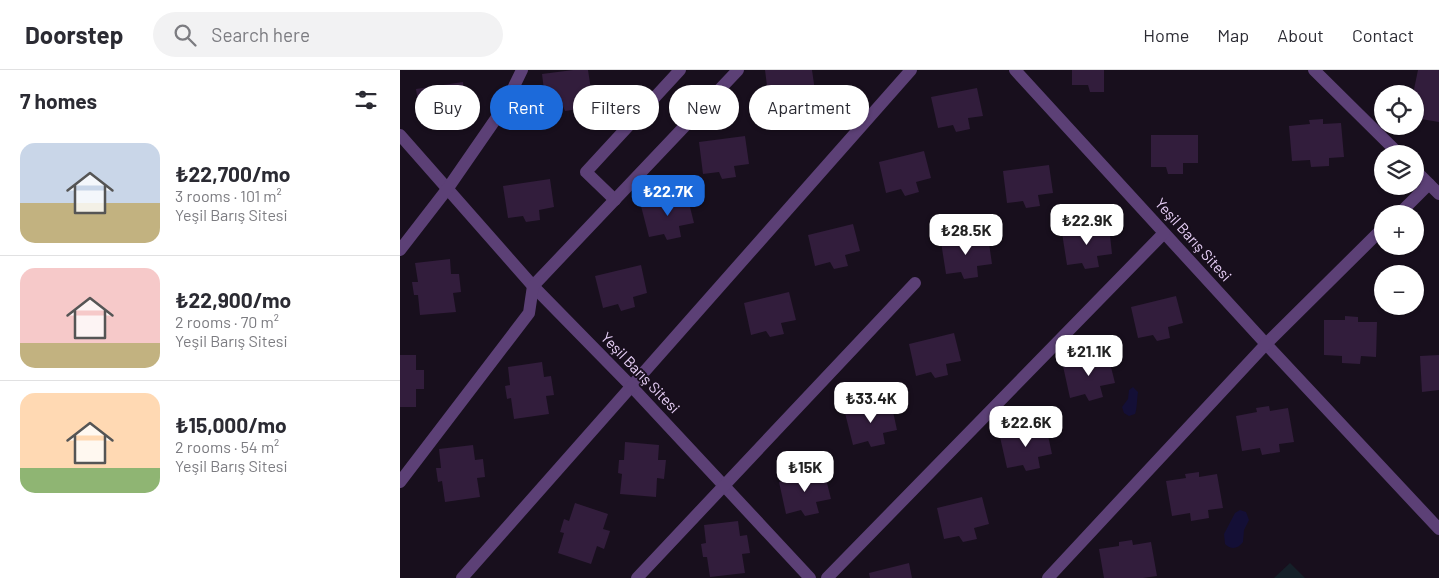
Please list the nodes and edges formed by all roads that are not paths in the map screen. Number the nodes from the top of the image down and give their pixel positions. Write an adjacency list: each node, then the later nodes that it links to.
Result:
1 (522, 70): 11 (street)
2 (680, 70): 13 (street)
3 (738, 70): 13 (street)
4 (911, 70): 21 (street)
5 (1015, 70): 15 (street, Yeşil Barış Sitesi)
6 (1314, 70): 8 (street)
7 (400, 136): 11 (street, Yeşil Barış Sitesi)
8 (1390, 145)
9 (1424, 178): 10 (street)
10 (1430, 184): 12 (street); 14 (street)
11 (448, 188): 17 (street); 19 (street, Yeşil Barış Sitesi)
12 (1439, 194)
13 (615, 200): 19 (street)
14 (1408, 205)
15 (1164, 233): 20 (street, Yeşil Barış Sitesi); 28 (street)
16 (1374, 237): 20 (street)
17 (400, 250)
18 (915, 283): 23 (street)
19 (533, 286): 21 (street, Yeşil Barış Sitesi); 22 (street)
20 (1266, 344): 24 (street, Yeşil Barış Sitesi); 29 (street)
21 (632, 387): 23 (street, Yeşil Barış Sitesi); 26 (street)
22 (400, 482)
23 (724, 486): 25 (street, Yeşil Barış Sitesi); 27 (street)
24 (1439, 529)
25 (808, 577)
26 (462, 578)
27 (637, 578)
28 (827, 578)
29 (1048, 578)

